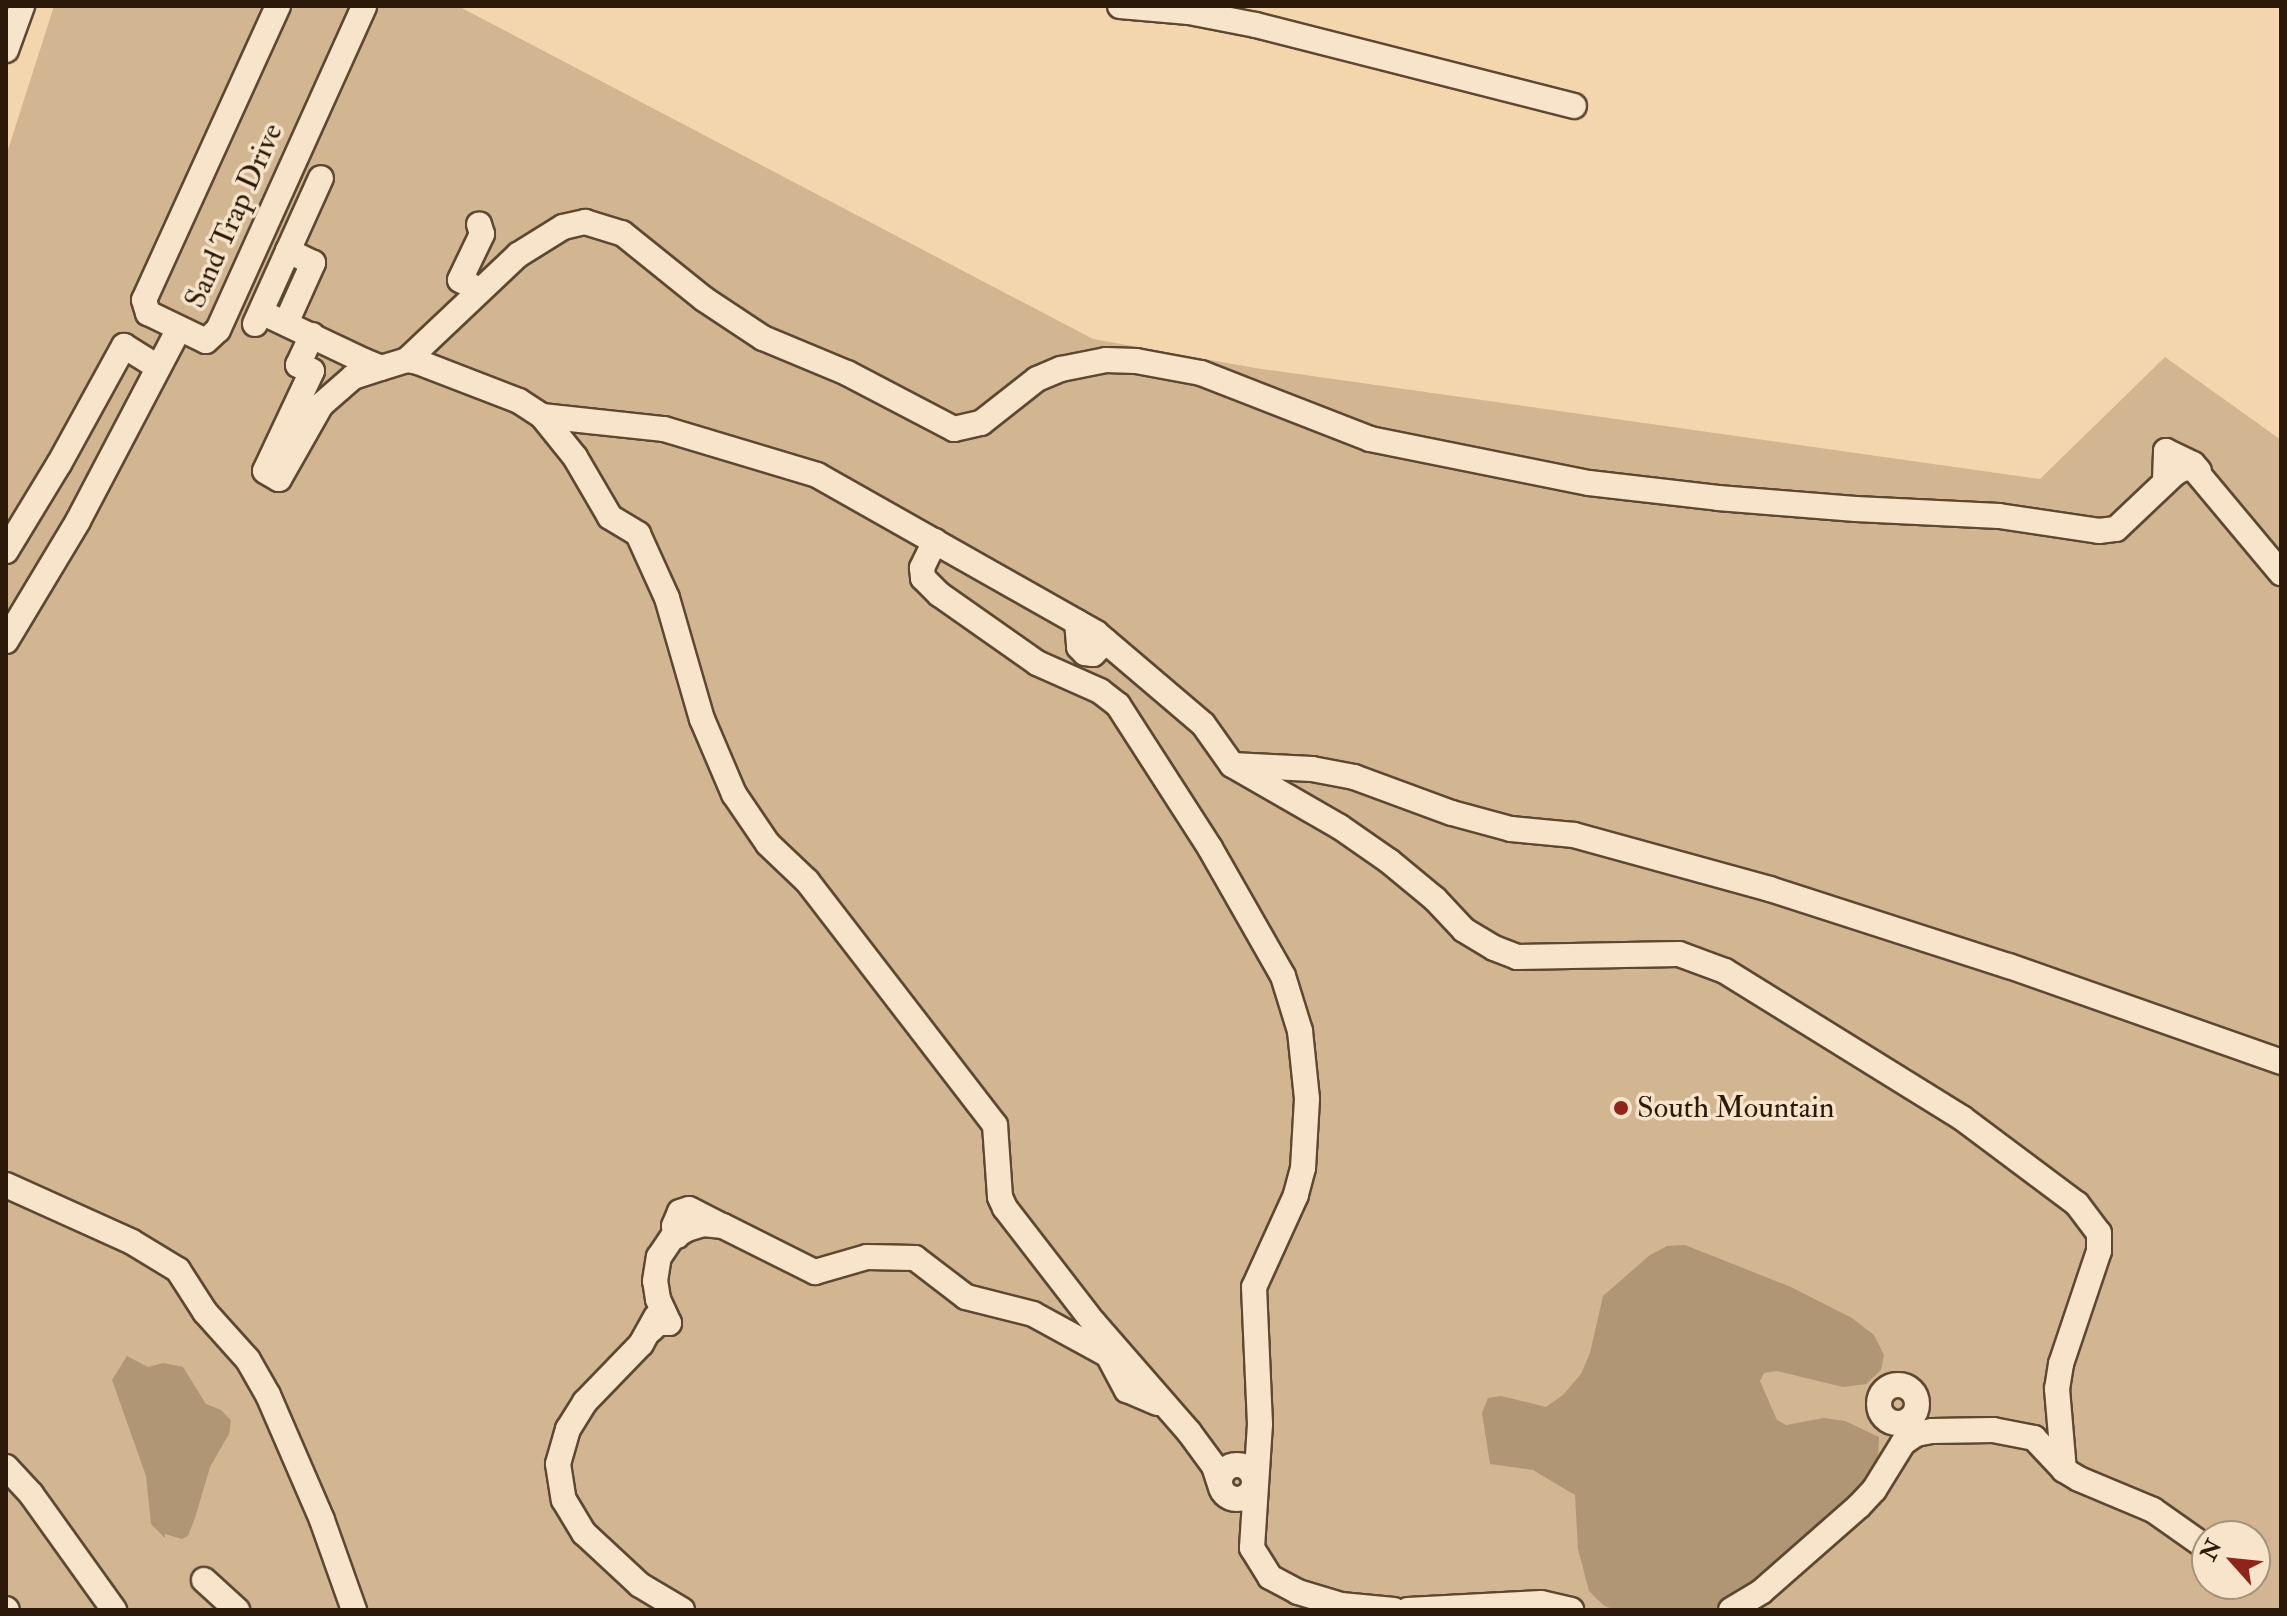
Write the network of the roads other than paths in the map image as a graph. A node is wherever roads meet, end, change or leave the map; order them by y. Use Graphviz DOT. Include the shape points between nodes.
graph roads {
  1 [pos="22,6"];
  2 [pos="278,6"];
  3 [pos="364,6"];
  4 [pos="1120,6"];
  5 [pos="1189,9"];
  6 [pos="6,50"];
  7 [pos="1574,106"];
  8 [pos="321,178"];
  9 [pos="479,224"];
  10 [pos="288,251"];
  11 [pos="278,274"];
  12 [pos="303,286"];
  13 [pos="478,290"];
  14 [pos="286,323"];
  15 [pos="179,329"];
  16 [pos="312,335"];
  17 [pos="407,360"];
  18 [pos="158,367"];
  19 [pos="381,368"];
  20 [pos="542,416"];
  21 [pos="935,541"];
  22 [pos="6,551"];
  23 [pos="2281,573"];
  24 [pos="6,641"];
  25 [pos="1232,765"];
  26 [pos="1288,768"];
  27 [pos="1278,793"];
  28 [pos="2281,1062"];
  29 [pos="6,1185"];
  30 [pos="1154,1398"];
  31 [pos="2053,1442"];
  32 [pos="6,1467"];
  33 [pos="1231,1475"];
  34 [pos="1253,1516"];
  35 [pos="2191,1542"];
  36 [pos="204,1580"];
  37 [pos="114,1610"];
  38 [pos="237,1610"];
  39 [pos="354,1610"];
  40 [pos="682,1610"];
  41 [pos="1394,1610"];
  42 [pos="1408,1610"];
  43 [pos="1571,1610"];
  44 [pos="1731,1610"];
  1 -- 6 [label="street"];
  2 -- 15 [label="street" via="144,300 148,313"];
  3 -- 15 [label="street, Sand Trap Drive" via="218,330 206,341"];
  4 -- 5 [label="street"];
  5 -- 7 [label="street"];
  8 -- 10 [label="street"];
  9 -- 13 [label="street" via="482,234 460,280"];
  10 -- 11 [label="street"];
  10 -- 12 [label="street" via="313,263"];
  11 -- 12 [label="street"];
  11 -- 14 [label="street" via="258,318"];
  12 -- 14 [label="street"];
  13 -- 17 [label="street"];
  13 -- 23 [label="street" via="552,232 585,222 603,225 622,233 763,338 847,373 954,429 981,423 1015,394 1061,369 1106,360 1201,373 1370,439 1629,488 1999,516 2099,531 2116,529 2130,519 2184,468 2202,474"];
  14 -- 16 [label="street"];
  15 -- 18 [label="street, Sand Trap Drive"];
  16 -- 19 [label="street"];
  16 -- 19 [label="street" via="298,365 312,371 265,471 279,479 321,405 353,377"];
  17 -- 19 [label="street"];
  17 -- 20 [label="street" via="476,383"];
  18 -- 22 [label="street" via="124,346"];
  18 -- 24 [label="street, Sand Trap Drive"];
  20 -- 21 [label="street" via="664,429 817,475"];
  20 -- 30 [label="street" via="575,457 610,517 638,534 667,598 702,719 734,794 768,844 807,881 995,1125 1005,1208"];
  21 -- 25 [label="street" via="1106,641 1203,724"];
  21 -- 33 [label="street" via="922,568 923,578 939,594 1037,663 1100,691 1118,705 1210,848 1283,976 1300,1031 1307,1099 1303,1168 1254,1287 1260,1424"];
  25 -- 26 [label="street"];
  25 -- 27 [label="street"];
  26 -- 27 [label="street"];
  26 -- 28 [label="street" via="1354,777 1511,829 1574,835 1770,889"];
  27 -- 31 [label="street" via="1389,861 1464,930 1505,953 1679,954 1725,971 1962,1118 2077,1204 2099,1233 2099,1251 2061,1364"];
  29 -- 39 [label="street" via="118,1235 178,1270 205,1312 248,1360 268,1395"];
  30 -- 33 [label="street"];
  30 -- 40 [label="street" via="1127,1390 1108,1355 1033,1314 966,1297 915,1258 867,1257 815,1272 723,1226 703,1224 677,1236 659,1257 655,1281 669,1323 658,1323 585,1402 568,1429 558,1464 564,1500 584,1533 640,1585"];
  31 -- 35 [label="street" via="2064,1470 2153,1510"];
  31 -- 44 [label="street" via="2016,1432 1910,1428 1859,1506 1761,1592"];
  32 -- 37 [label="street"];
  33 -- 34 [label="street"];
  33 -- 34 [label="street"];
  34 -- 41 [label="street" via="1252,1548 1270,1577 1341,1605"];
  36 -- 38 [label="street"];
  42 -- 43 [label="street" via="1541,1603"];
}
